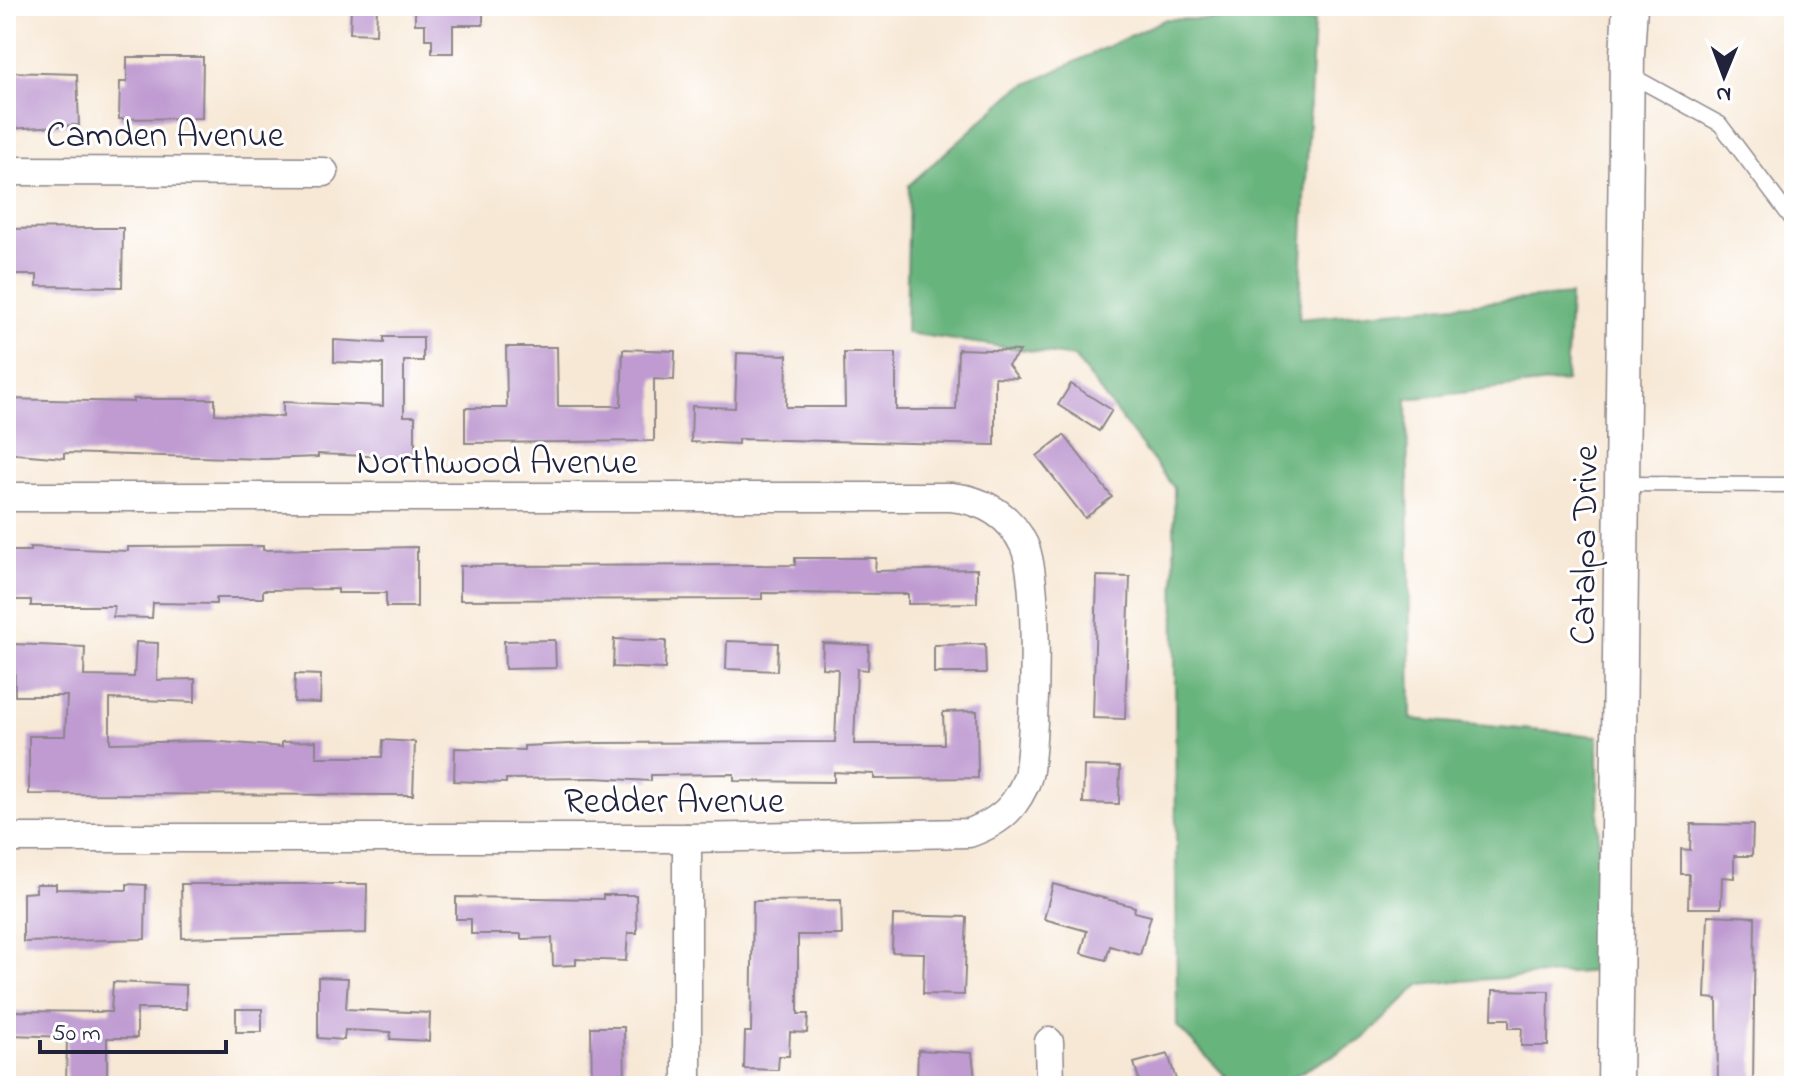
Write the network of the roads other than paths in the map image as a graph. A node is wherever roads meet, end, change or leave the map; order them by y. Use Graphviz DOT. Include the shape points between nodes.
graph roads {
  1 [pos="1630,6"];
  2 [pos="1627,73"];
  3 [pos="6,171"];
  4 [pos="324,172"];
  5 [pos="1794,222"];
  6 [pos="1623,484"];
  7 [pos="1794,485"];
  8 [pos="6,497"];
  9 [pos="987,506"];
  10 [pos="6,838"];
  11 [pos="687,838"];
  12 [pos="1049,1042"];
  13 [pos="687,1086"];
  14 [pos="1050,1086"];
  15 [pos="1615,1086"];
  1 -- 2 [label="street, Catalpa Drive"];
  2 -- 5 [label="lane" via="1720,124"];
  2 -- 6 [label="street, Catalpa Drive"];
  3 -- 4 [label="street, Camden Avenue"];
  6 -- 7 [label="lane"];
  6 -- 15 [label="street, Catalpa Drive"];
  8 -- 9 [label="street, Northwood Avenue" via="951,497"];
  9 -- 11 [label="street, Redder Avenue" via="1018,534 1032,569 1029,773 1014,803 984,828 955,836"];
  10 -- 11 [label="street, Redder Avenue"];
  11 -- 13 [label="street"];
  12 -- 14 [label="street"];
}
